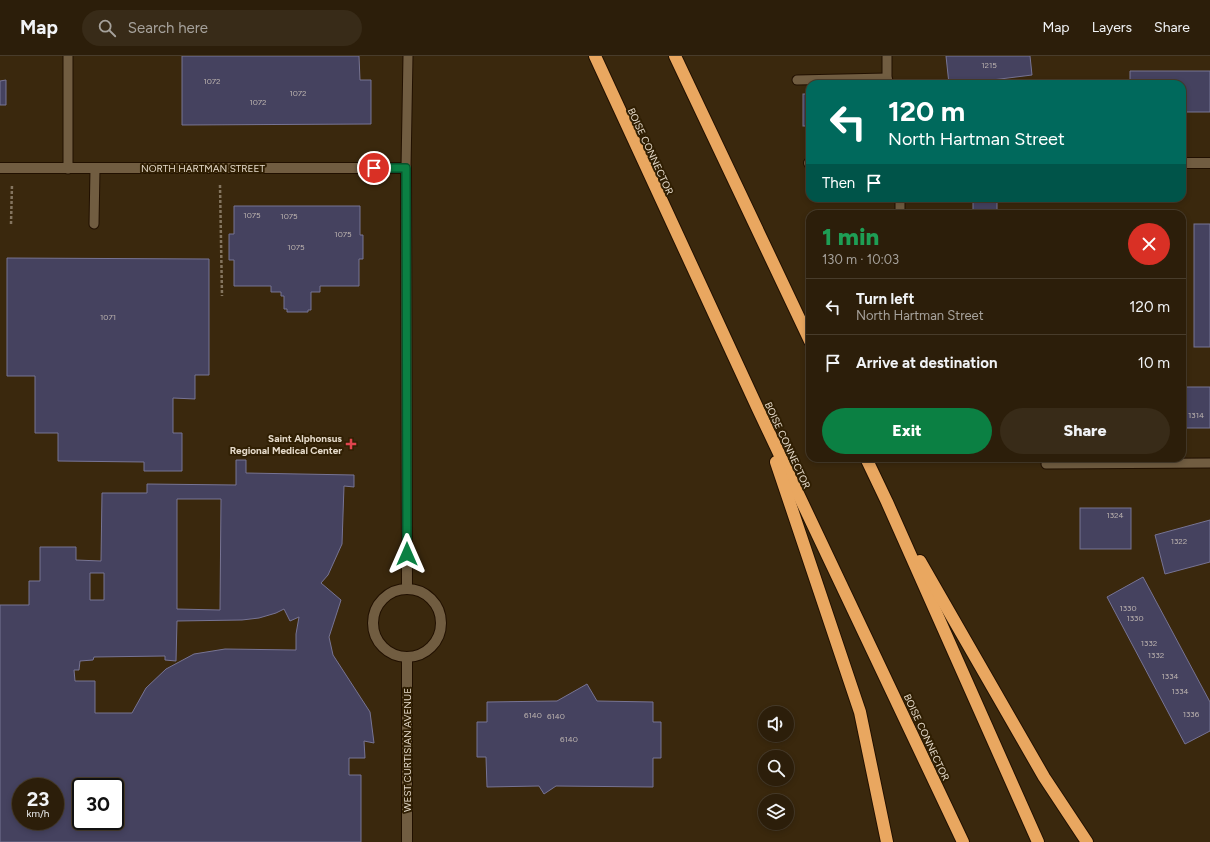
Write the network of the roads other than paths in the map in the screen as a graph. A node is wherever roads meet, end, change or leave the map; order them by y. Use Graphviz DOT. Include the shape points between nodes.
graph roads {
  1 [pos="68,56"];
  2 [pos="408,56"];
  3 [pos="595,56"];
  4 [pos="675,56"];
  5 [pos="887,56"];
  6 [pos="797,80"];
  7 [pos="806,80"];
  8 [pos="888,80"];
  9 [pos="1186,163"];
  10 [pos="1210,163"];
  11 [pos="0,168"];
  12 [pos="406,168"];
  13 [pos="68,169"];
  14 [pos="95,169"];
  15 [pos="94,224"];
  16 [pos="806,333"];
  17 [pos="758,409"];
  18 [pos="868,462"];
  19 [pos="1046,464"];
  20 [pos="1210,464"];
  21 [pos="887,502"];
  22 [pos="407,589"];
  23 [pos="407,658"];
  24 [pos="407,842"];
  25 [pos="887,842"];
  26 [pos="963,842"];
  27 [pos="1038,842"];
  28 [pos="1087,842"];
  1 -- 13 [label="lane"];
  2 -- 12 [label="lane"];
  3 -- 17 [label="highway, BOISE CONNECTOR"];
  4 -- 16 [label="highway"];
  5 -- 8 [label="lane"];
  6 -- 7 [label="lane"];
  9 -- 10 [label="street"];
  11 -- 13 [label="street, NORTH HARTMAN STREET"];
  12 -- 14 [label="street, NORTH HARTMAN STREET"];
  12 -- 22 [label="street"];
  13 -- 14 [label="street, NORTH HARTMAN STREET"];
  14 -- 15 [label="lane"];
  17 -- 25 [label="highway" via="860,712"];
  17 -- 26 [label="highway, BOISE CONNECTOR"];
  18 -- 21 [label="highway"];
  19 -- 20 [label="lane"];
  21 -- 27 [label="highway"];
  21 -- 28 [label="highway" via="1044,777"];
  22 -- 23 [label="street" via="418,591 436,606 440,629 428,650 419,656"];
  22 -- 23 [label="street" via="396,591 379,603 373,623 374,634 379,644 396,656"];
  23 -- 24 [label="street, WEST CURTISIAN AVENUE"];
}
